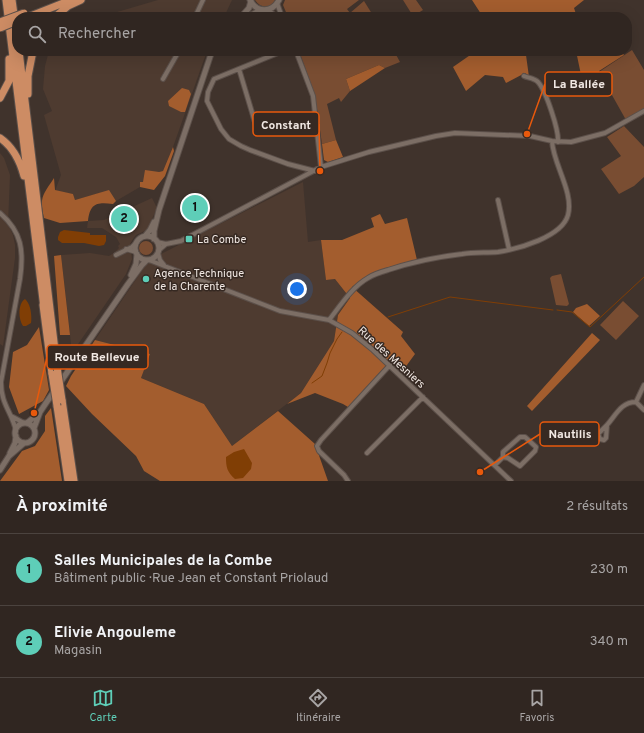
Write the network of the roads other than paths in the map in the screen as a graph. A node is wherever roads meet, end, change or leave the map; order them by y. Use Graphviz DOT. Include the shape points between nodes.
graph roads {
  1 [pos="6,0"];
  2 [pos="12,0"];
  3 [pos="60,0"];
  4 [pos="71,0"];
  5 [pos="81,0"];
  6 [pos="203,0"];
  7 [pos="251,1"];
  8 [pos="278,1"];
  9 [pos="260,10"];
  10 [pos="267,10"];
  11 [pos="14,12"];
  12 [pos="33,12"];
  13 [pos="35,12"];
  14 [pos="61,12"];
  15 [pos="197,12"];
  16 [pos="246,12"];
  17 [pos="257,12"];
  18 [pos="270,12"];
  19 [pos="281,12"];
  20 [pos="12,19"];
  21 [pos="0,22"];
  22 [pos="12,23"];
  23 [pos="0,28"];
  24 [pos="12,49"];
  25 [pos="13,56"];
  26 [pos="20,56"];
  27 [pos="32,56"];
  28 [pos="176,56"];
  29 [pos="210,56"];
  30 [pos="271,56"];
  31 [pos="298,56"];
  32 [pos="239,69"];
  33 [pos="524,76"];
  34 [pos="163,80"];
  35 [pos="0,98"];
  36 [pos="644,112"];
  37 [pos="258,129"];
  38 [pos="0,138"];
  39 [pos="552,141"];
  40 [pos="558,142"];
  41 [pos="321,167"];
  42 [pos="315,171"];
  43 [pos="33,174"];
  44 [pos="498,200"];
  45 [pos="159,210"];
  46 [pos="0,213"];
  47 [pos="145,236"];
  48 [pos="156,240"];
  49 [pos="136,242"];
  50 [pos="166,244"];
  51 [pos="126,249"];
  52 [pos="509,249"];
  53 [pos="158,251"];
  54 [pos="136,253"];
  55 [pos="116,255"];
  56 [pos="148,260"];
  57 [pos="166,266"];
  58 [pos="128,284"];
  59 [pos="44,308"];
  60 [pos="330,320"];
  61 [pos="390,365"];
  62 [pos="644,385"];
  63 [pos="423,397"];
  64 [pos="1,401"];
  65 [pos="636,402"];
  66 [pos="644,410"];
  67 [pos="40,412"];
  68 [pos="11,416"];
  69 [pos="26,423"];
  70 [pos="607,425"];
  71 [pos="34,428"];
  72 [pos="16,434"];
  73 [pos="24,443"];
  74 [pos="368,453"];
  75 [pos="9,456"];
  76 [pos="503,457"];
  77 [pos="495,465"];
  78 [pos="0,470"];
  79 [pos="68,481"];
  80 [pos="74,481"];
  81 [pos="348,481"];
  82 [pos="511,481"];
  1 -- 24 [label="highway"];
  1 -- 35 [label="highway" via="10,68 9,81"];
  2 -- 11 [label="highway"];
  3 -- 12 [label="highway"];
  4 -- 13 [label="highway"];
  5 -- 14 [label="highway"];
  6 -- 15 [label="street"];
  7 -- 9 [label="street"];
  7 -- 16 [label="street"];
  8 -- 10 [label="street" via="273,8"];
  8 -- 19 [label="street"];
  9 -- 10 [label="street"];
  9 -- 17 [label="street"];
  10 -- 18 [label="street"];
  20 -- 21 [label="highway, bridge"];
  22 -- 23 [label="highway, bridge"];
  25 -- 59 [label="highway"];
  26 -- 43 [label="highway"];
  27 -- 43 [label="highway" via="28,92"];
  28 -- 34 [label="street"];
  29 -- 45 [label="street"];
  30 -- 32 [label="street"];
  31 -- 41 [label="street" via="313,96"];
  32 -- 37 [label="street"];
  32 -- 42 [label="street" via="214,79 208,92 207,101 220,129 241,146 288,164"];
  33 -- 40 [label="street" via="537,81 541,88 556,127"];
  36 -- 40 [label="street" via="600,136"];
  38 -- 59 [label="highway" via="18,158 24,176"];
  39 -- 40 [label="street"];
  39 -- 41 [label="street" via="519,135 446,134 369,152"];
  39 -- 52 [label="street" via="565,186 568,215 561,227 546,237"];
  41 -- 42 [label="street"];
  42 -- 50 [label="street" via="181,241"];
  43 -- 80 [label="highway, bridge"];
  44 -- 52 [label="street"];
  45 -- 47 [label="street"];
  45 -- 48 [label="street" via="154,231"];
  46 -- 64 [label="street" via="11,223 22,248 20,278 1,382"];
  47 -- 48 [label="street"];
  47 -- 49 [label="street"];
  48 -- 50 [label="street"];
  48 -- 53 [label="street"];
  49 -- 51 [label="street"];
  49 -- 54 [label="street"];
  50 -- 53 [label="street"];
  51 -- 54 [label="street"];
  51 -- 55 [label="street"];
  52 -- 60 [label="street" via="499,252 470,252 412,262 368,277 355,288"];
  53 -- 56 [label="street"];
  53 -- 57 [label="street" via="160,260"];
  54 -- 56 [label="street"];
  54 -- 58 [label="street" via="135,267"];
  56 -- 57 [label="street, Rue des Mesniers"];
  56 -- 58 [label="street"];
  57 -- 60 [label="street, Rue des Mesniers" via="280,311"];
  58 -- 67 [label="street"];
  59 -- 79 [label="highway, bridge"];
  60 -- 61 [label="street, Rue des Mesniers" via="356,336"];
  61 -- 63 [label="street, Rue des Mesniers"];
  61 -- 81 [label="street" via="318,444 319,452"];
  62 -- 65 [label="street"];
  63 -- 74 [label="street"];
  63 -- 77 [label="street, Rue des Mesniers"];
  64 -- 68 [label="street"];
  65 -- 66 [label="street"];
  65 -- 70 [label="street" via="624,405"];
  67 -- 69 [label="street"];
  67 -- 71 [label="street"];
  68 -- 69 [label="street"];
  68 -- 72 [label="street"];
  69 -- 71 [label="street"];
  69 -- 72 [label="street" via="20,425"];
  71 -- 73 [label="street" via="33,438"];
  72 -- 73 [label="street" via="19,441"];
  72 -- 75 [label="street"];
  73 -- 75 [label="street"];
  75 -- 78 [label="street"];
  76 -- 76 [label="street" via="503,452 520,437 525,437 536,446 535,451 520,466"];
  76 -- 77 [label="street"];
  77 -- 82 [label="street, Rue des Mesniers"];
}
